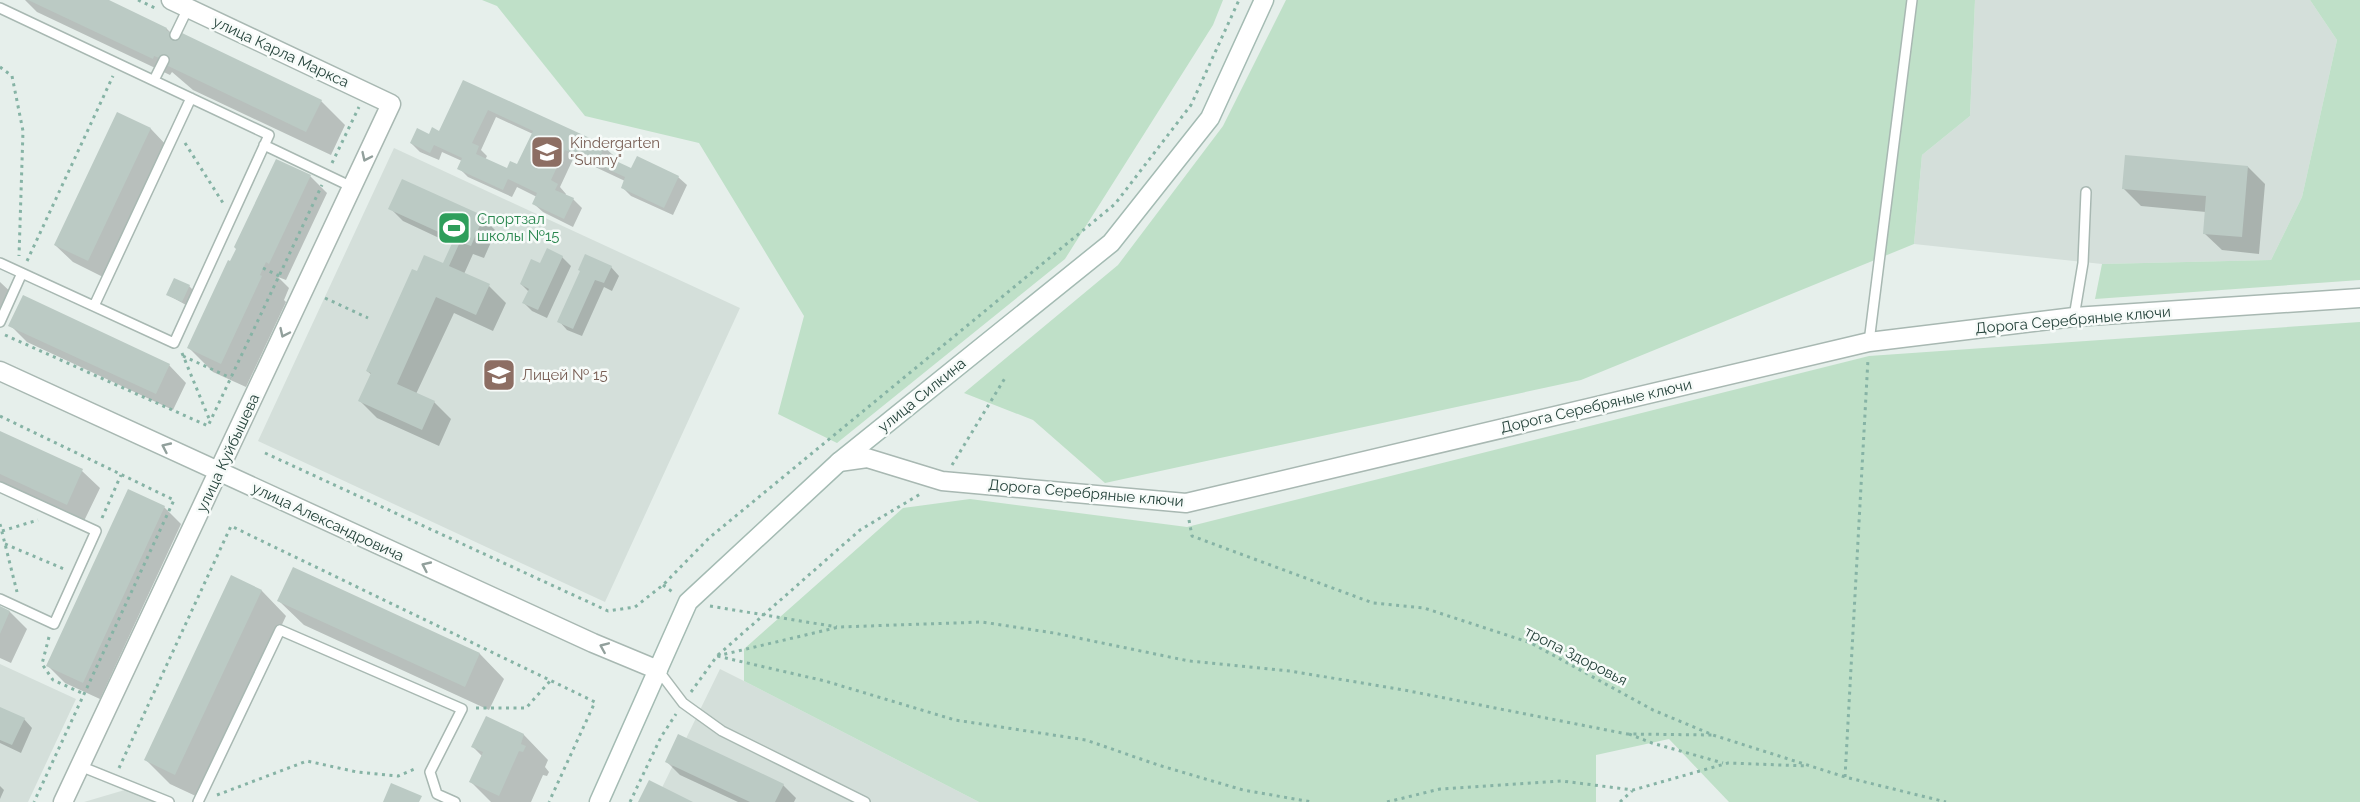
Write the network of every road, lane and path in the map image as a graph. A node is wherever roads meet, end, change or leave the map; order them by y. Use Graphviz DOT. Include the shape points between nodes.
graph roads {
  1 [pos="138,0"];
  2 [pos="1239,0"];
  3 [pos="1264,0"];
  4 [pos="1912,0"];
  5 [pos="0,8"];
  6 [pos="180,10"];
  7 [pos="175,35"];
  8 [pos="164,60"];
  9 [pos="119,64"];
  10 [pos="0,67"];
  11 [pos="154,80"];
  12 [pos="191,98"];
  13 [pos="391,104"];
  14 [pos="360,105"];
  15 [pos="176,129"];
  16 [pos="264,145"];
  17 [pos="327,175"];
  18 [pos="352,187"];
  19 [pos="2085,192"];
  20 [pos="231,217"];
  21 [pos="0,263"];
  22 [pos="263,268"];
  23 [pos="22,273"];
  24 [pos="279,276"];
  25 [pos="325,298"];
  26 [pos="2360,298"];
  27 [pos="94,306"];
  28 [pos="2074,317"];
  29 [pos="368,318"];
  30 [pos="0,322"];
  31 [pos="0,332"];
  32 [pos="1869,342"];
  33 [pos="174,343"];
  34 [pos="183,356"];
  35 [pos="0,371"];
  36 [pos="231,378"];
  37 [pos="1005,378"];
  38 [pos="0,416"];
  39 [pos="210,421"];
  40 [pos="265,453"];
  41 [pos="839,462"];
  42 [pos="219,472"];
  43 [pos="121,474"];
  44 [pos="942,481"];
  45 [pos="0,487"];
  46 [pos="1186,503"];
  47 [pos="59,514"];
  48 [pos="0,524"];
  49 [pos="1,531"];
  50 [pos="96,531"];
  51 [pos="5,544"];
  52 [pos="76,575"];
  53 [pos="663,585"];
  54 [pos="0,599"];
  55 [pos="688,602"];
  56 [pos="21,609"];
  57 [pos="766,614"];
  58 [pos="54,624"];
  59 [pos="839,627"];
  60 [pos="717,656"];
  61 [pos="658,670"];
  62 [pos="551,680"];
  63 [pos="84,694"];
  64 [pos="683,703"];
  65 [pos="462,709"];
  66 [pos="1627,734"];
  67 [pos="1713,735"];
  68 [pos="437,759"];
  69 [pos="1725,764"];
  70 [pos="80,766"];
  71 [pos="1813,766"];
  72 [pos="1845,777"];
  73 [pos="113,779"];
  74 [pos="1633,790"];
  75 [pos="34,802"];
  76 [pos="63,802"];
  77 [pos="169,802"];
  78 [pos="199,802"];
  79 [pos="455,802"];
  80 [pos="549,802"];
  81 [pos="599,802"];
  82 [pos="630,802"];
  83 [pos="865,802"];
  84 [pos="1312,802"];
  85 [pos="1387,802"];
  86 [pos="1620,802"];
  87 [pos="1946,802"];
  1 -- 6 [label="path"];
  2 -- 53 [label="path" via="1191,105 1115,204 709,538"];
  3 -- 41 [label="street, улица Силкина" via="1210,118 1111,243"];
  4 -- 32 [label="lane"];
  5 -- 9 [label="lane"];
  6 -- 7 [label="lane"];
  6 -- 13 [label="street, улица Карла Маркса"];
  8 -- 11 [label="lane"];
  9 -- 10 [label="path" via="25,266 18,254 23,131 12,76"];
  9 -- 11 [label="lane"];
  11 -- 12 [label="lane"];
  12 -- 15 [label="lane"];
  12 -- 16 [label="lane" via="269,135"];
  13 -- 18 [label="street, улица Куйбышева, one-way"];
  14 -- 17 [label="path"];
  15 -- 20 [label="path"];
  15 -- 27 [label="lane"];
  16 -- 17 [label="lane"];
  16 -- 20 [label="lane"];
  17 -- 18 [label="lane"];
  17 -- 24 [label="path"];
  18 -- 42 [label="street, улица Куйбышева, one-way"];
  19 -- 28 [label="lane" via="2083,262"];
  20 -- 33 [label="lane"];
  21 -- 23 [label="lane"];
  22 -- 24 [label="path"];
  23 -- 27 [label="lane"];
  23 -- 30 [label="lane"];
  24 -- 36 [label="path"];
  25 -- 29 [label="path"];
  26 -- 28 [label="street, Дорога Серебряные ключи"];
  27 -- 33 [label="lane"];
  28 -- 32 [label="street, Дорога Серебряные ключи"];
  31 -- 39 [label="path" via="208,426"];
  32 -- 46 [label="street, Дорога Серебряные ключи"];
  32 -- 72 [label="path"];
  33 -- 34 [label="path"];
  34 -- 36 [label="path"];
  34 -- 39 [label="path"];
  42 -- 35 [label="street, улица Александровича, one-way"];
  36 -- 39 [label="path"];
  37 -- 44 [label="path"];
  38 -- 43 [label="path"];
  40 -- 53 [label="path" via="608,611 635,607"];
  41 -- 44 [label="street, Дорога Серебряные ключи" via="867,458"];
  41 -- 55 [label="street, улица Силкина"];
  61 -- 42 [label="street, улица Александровича, one-way"];
  42 -- 70 [label="street, улица Куйбышева"];
  43 -- 50 [label="path"];
  43 -- 63 [label="path" via="174,500"];
  44 -- 46 [label="street, Дорога Серебряные ключи"];
  44 -- 57 [label="path" via="860,530"];
  45 -- 47 [label="lane"];
  46 -- 67 [label="path, тропа Здоровья" via="1192,536 1373,603 1424,608 1532,643 1653,710"];
  47 -- 49 [label="path"];
  47 -- 50 [label="lane"];
  48 -- 49 [label="path"];
  49 -- 51 [label="path"];
  50 -- 52 [label="lane"];
  51 -- 52 [label="path"];
  51 -- 56 [label="path"];
  52 -- 58 [label="lane"];
  53 -- 55 [label="path"];
  54 -- 56 [label="lane"];
  55 -- 57 [label="path"];
  55 -- 61 [label="street, улица Силкина"];
  56 -- 58 [label="lane"];
  57 -- 59 [label="path"];
  57 -- 60 [label="path"];
  58 -- 63 [label="path" via="42,664 53,680"];
  59 -- 60 [label="path"];
  59 -- 66 [label="path" via="982,622 1189,661 1290,671 1404,690"];
  60 -- 64 [label="path"];
  60 -- 84 [label="path" via="825,681 956,720 1086,740 1243,790"];
  61 -- 64 [label="lane"];
  61 -- 81 [label="street, улица Силкина"];
  62 -- 65 [label="path" via="526,708"];
  62 -- 73 [label="path" via="231,526"];
  62 -- 80 [label="path" via="596,702"];
  63 -- 75 [label="path"];
  64 -- 82 [label="path" via="661,737"];
  64 -- 83 [label="lane" via="722,731"];
  65 -- 68 [label="lane"];
  65 -- 78 [label="lane" via="280,630"];
  66 -- 67 [label="path"];
  66 -- 69 [label="path"];
  67 -- 71 [label="path, тропа Здоровья"];
  68 -- 78 [label="path" via="398,776 307,761"];
  68 -- 79 [label="lane" via="430,772 437,794"];
  69 -- 71 [label="path"];
  69 -- 74 [label="path"];
  70 -- 73 [label="lane"];
  70 -- 76 [label="street, улица Куйбышева"];
  71 -- 72 [label="path, тропа Здоровья"];
  72 -- 87 [label="path, тропа Здоровья"];
  73 -- 77 [label="lane"];
  74 -- 85 [label="path" via="1562,781 1440,789"];
  74 -- 86 [label="path"];
}
